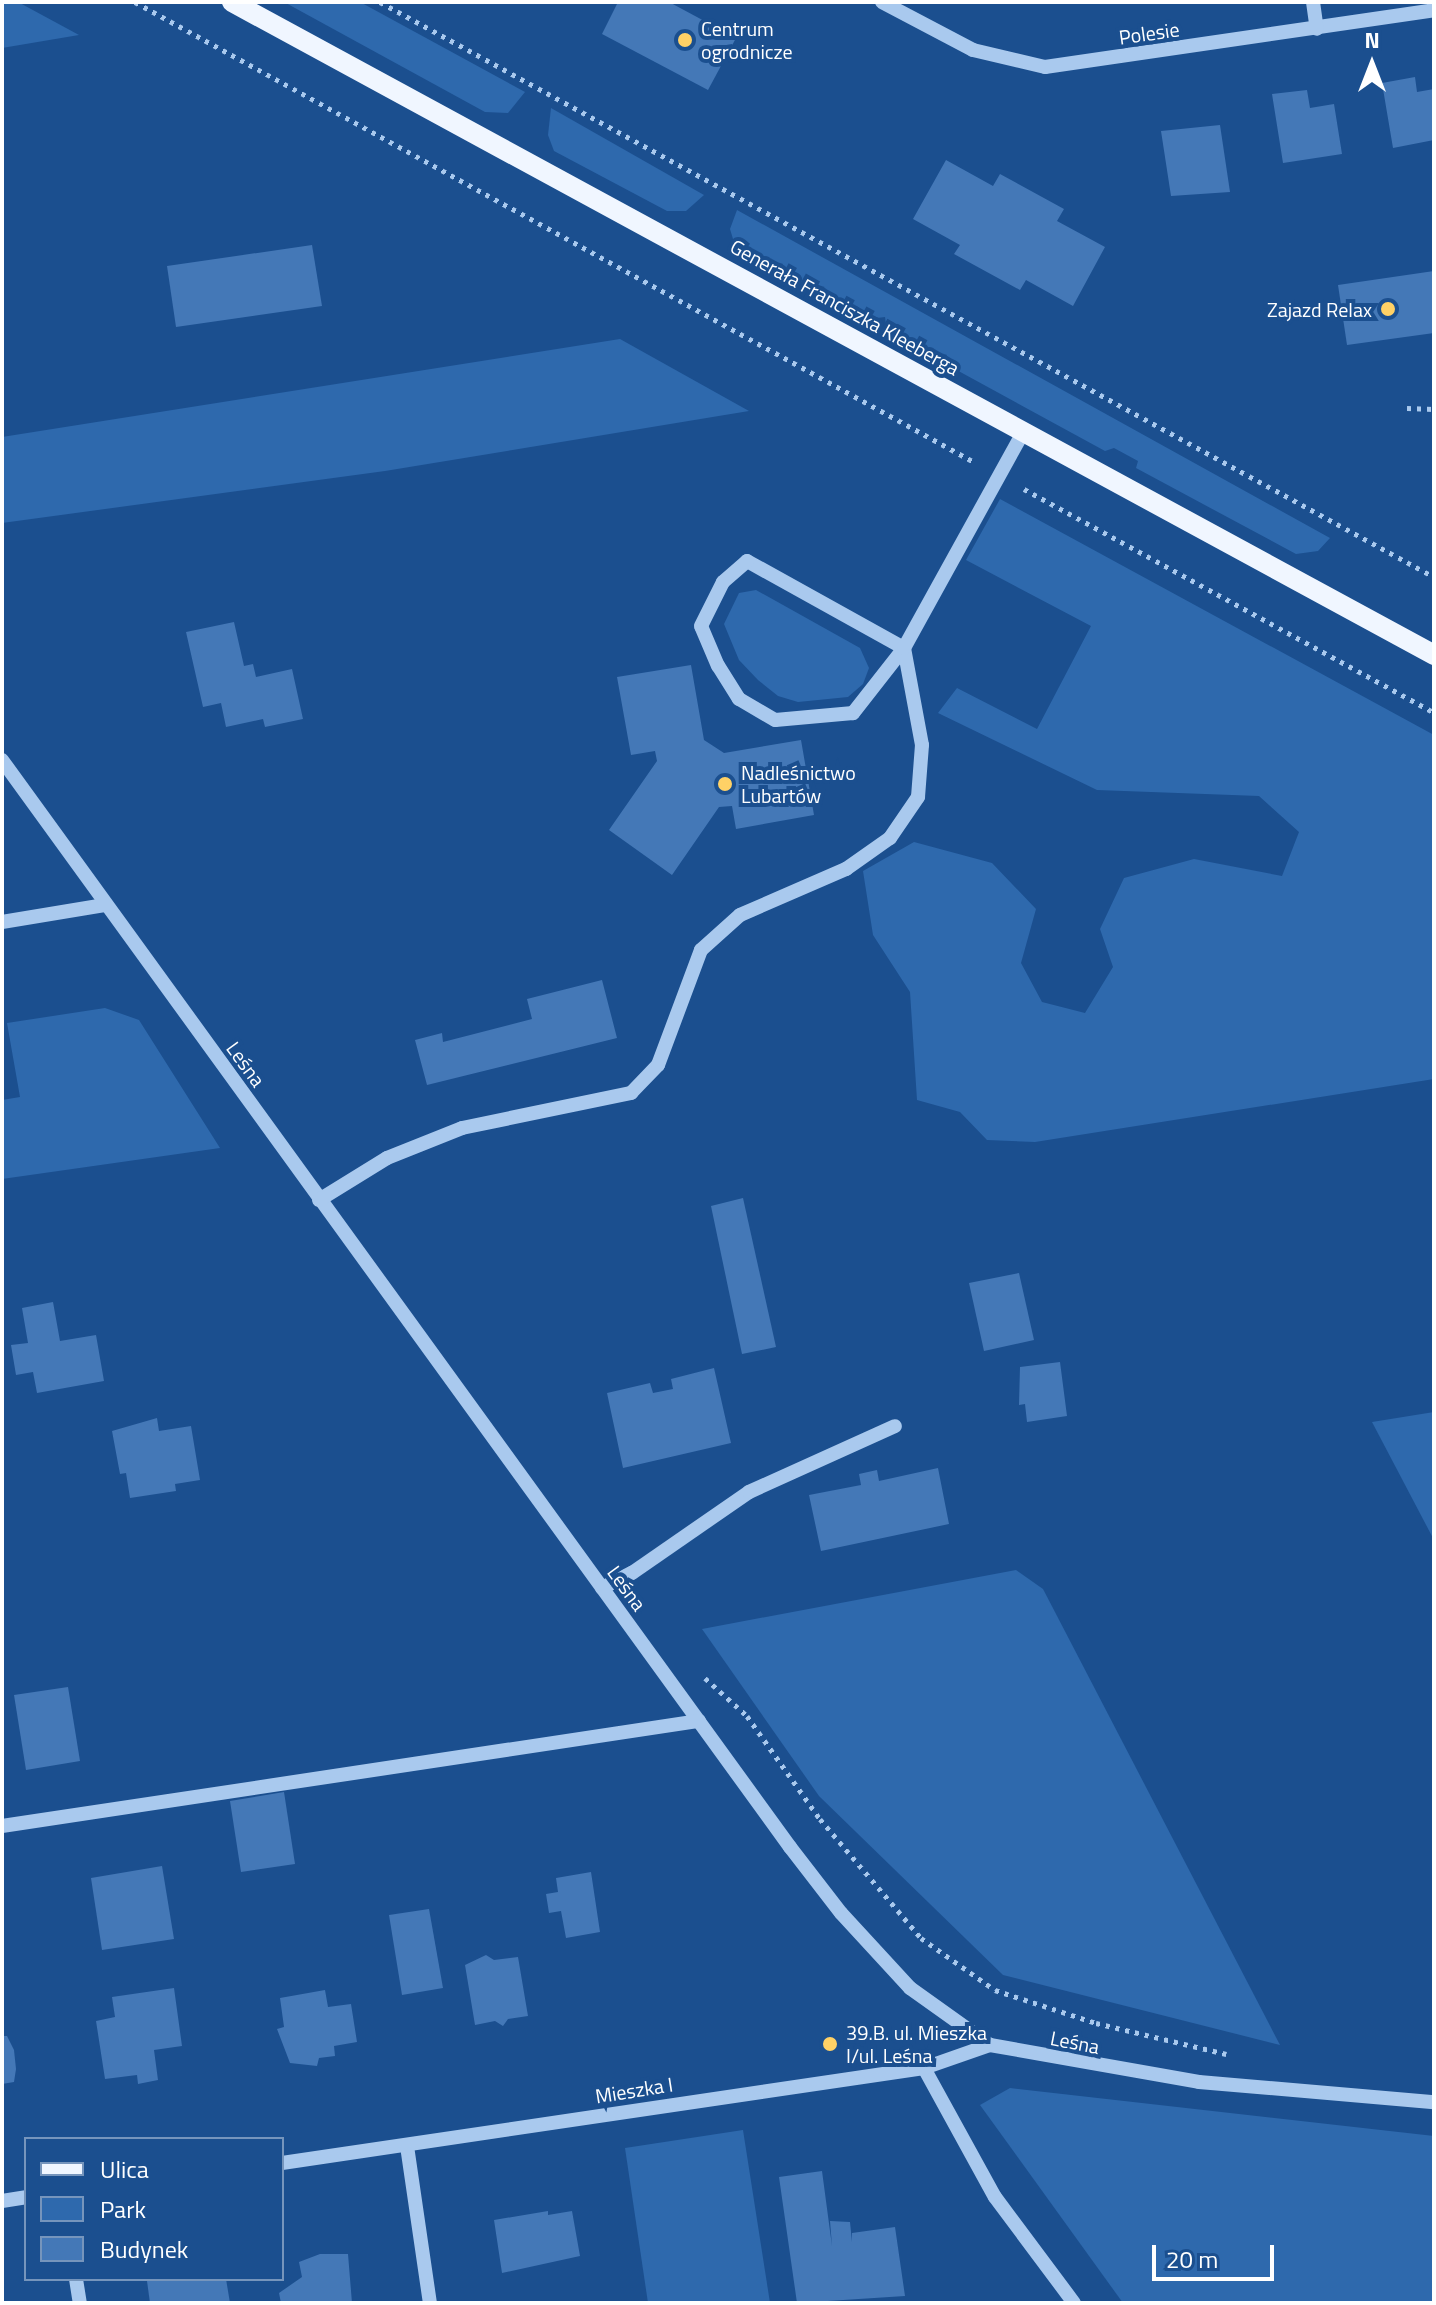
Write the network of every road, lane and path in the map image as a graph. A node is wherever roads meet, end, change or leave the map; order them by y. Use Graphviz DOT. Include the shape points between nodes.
graph roads {
  1 [pos="135,2"];
  2 [pos="232,2"];
  3 [pos="380,2"];
  4 [pos="882,2"];
  5 [pos="1313,2"];
  6 [pos="1434,10"];
  7 [pos="1317,29"];
  8 [pos="1407,408"];
  9 [pos="1434,409"];
  10 [pos="1023,432"];
  11 [pos="999,476"];
  12 [pos="1434,577"];
  13 [pos="904,648"];
  14 [pos="1434,655"];
  15 [pos="1434,713"];
  16 [pos="2,760"];
  17 [pos="105,905"];
  18 [pos="2,922"];
  19 [pos="319,1200"];
  20 [pos="895,1426"];
  21 [pos="602,1588"];
  22 [pos="696,1670"];
  23 [pos="699,1721"];
  24 [pos="2,1826"];
  25 [pos="990,2045"];
  26 [pos="1231,2055"];
  27 [pos="924,2068"];
  28 [pos="1434,2102"];
  29 [pos="407,2146"];
  30 [pos="284,2163"];
  31 [pos="24,2197"];
  32 [pos="2,2201"];
  33 [pos="76,2281"];
  34 [pos="80,2303"];
  35 [pos="430,2303"];
  36 [pos="1074,2303"];
  1 -- 11 [label="path"];
  2 -- 10 [label="main road, Generała Franciszka Kleeberga"];
  3 -- 12 [label="path"];
  4 -- 7 [label="street, Polesie" via="973,50 1045,67"];
  5 -- 7 [label="street"];
  6 -- 7 [label="street, Polesie"];
  8 -- 9 [label="path"];
  10 -- 11 [label="street"];
  10 -- 14 [label="main road, Generała Franciszka Kleeberga"];
  11 -- 13 [label="street"];
  11 -- 15 [label="path"];
  13 -- 13 [label="street" via="747,561 723,582 701,626 739,699 775,720 853,713"];
  13 -- 19 [label="street" via="922,745 918,797 890,838 846,869 740,915 701,950 658,1065 631,1093 462,1128 387,1158"];
  16 -- 17 [label="street, Leśna"];
  17 -- 18 [label="street"];
  17 -- 19 [label="street, Leśna"];
  19 -- 21 [label="street, Leśna"];
  20 -- 21 [label="street" via="749,1492"];
  21 -- 23 [label="street, Leśna"];
  22 -- 26 [label="path" via="747,1716 820,1819 921,1938 995,1990 1096,2023"];
  23 -- 24 [label="street"];
  23 -- 25 [label="street, Leśna" via="841,1913 910,1988"];
  25 -- 27 [label="street, Mieszka I"];
  25 -- 28 [label="street, Leśna" via="1199,2082"];
  27 -- 29 [label="street, Mieszka I"];
  27 -- 36 [label="street" via="995,2197"];
  29 -- 30 [label="street, Mieszka I"];
  29 -- 35 [label="street"];
  31 -- 32 [label="street"];
  33 -- 34 [label="street"];
}
